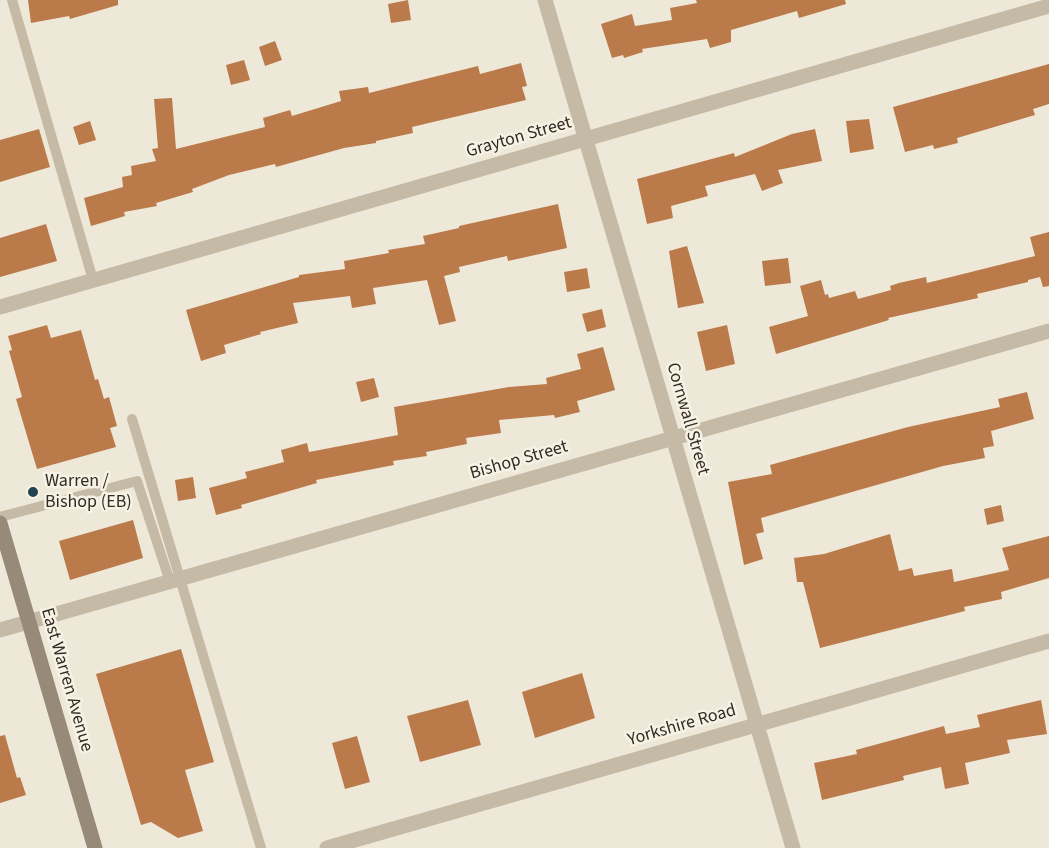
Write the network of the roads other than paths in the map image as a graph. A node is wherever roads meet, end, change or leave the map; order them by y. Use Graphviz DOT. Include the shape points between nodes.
graph roads {
  1 [pos="12,0"];
  2 [pos="544,0"];
  3 [pos="1049,6"];
  4 [pos="585,139"];
  5 [pos="93,280"];
  6 [pos="0,307"];
  7 [pos="1049,331"];
  8 [pos="132,418"];
  9 [pos="673,438"];
  10 [pos="0,517"];
  11 [pos="0,523"];
  12 [pos="176,580"];
  13 [pos="29,621"];
  14 [pos="0,630"];
  15 [pos="1049,641"];
  16 [pos="756,725"];
  17 [pos="95,848"];
  18 [pos="261,848"];
  19 [pos="327,848"];
  20 [pos="793,848"];
  1 -- 5 [label="lane"];
  2 -- 4 [label="street, Cornwall Street"];
  3 -- 4 [label="street, Grayton Street"];
  4 -- 5 [label="street, Grayton Street"];
  4 -- 9 [label="street, Cornwall Street"];
  5 -- 6 [label="street, Grayton Street"];
  7 -- 9 [label="street, Bishop Street"];
  8 -- 12 [label="lane"];
  9 -- 12 [label="street, Bishop Street"];
  9 -- 16 [label="street, Cornwall Street"];
  10 -- 12 [label="lane" via="137,481"];
  11 -- 13 [label="main road, East Warren Avenue"];
  12 -- 13 [label="street, Bishop Street"];
  12 -- 18 [label="lane"];
  13 -- 14 [label="street, Bishop Street"];
  13 -- 17 [label="main road, East Warren Avenue"];
  15 -- 16 [label="street, Yorkshire Road"];
  16 -- 19 [label="street, Yorkshire Road"];
  16 -- 20 [label="street, Cornwall Street"];
}
